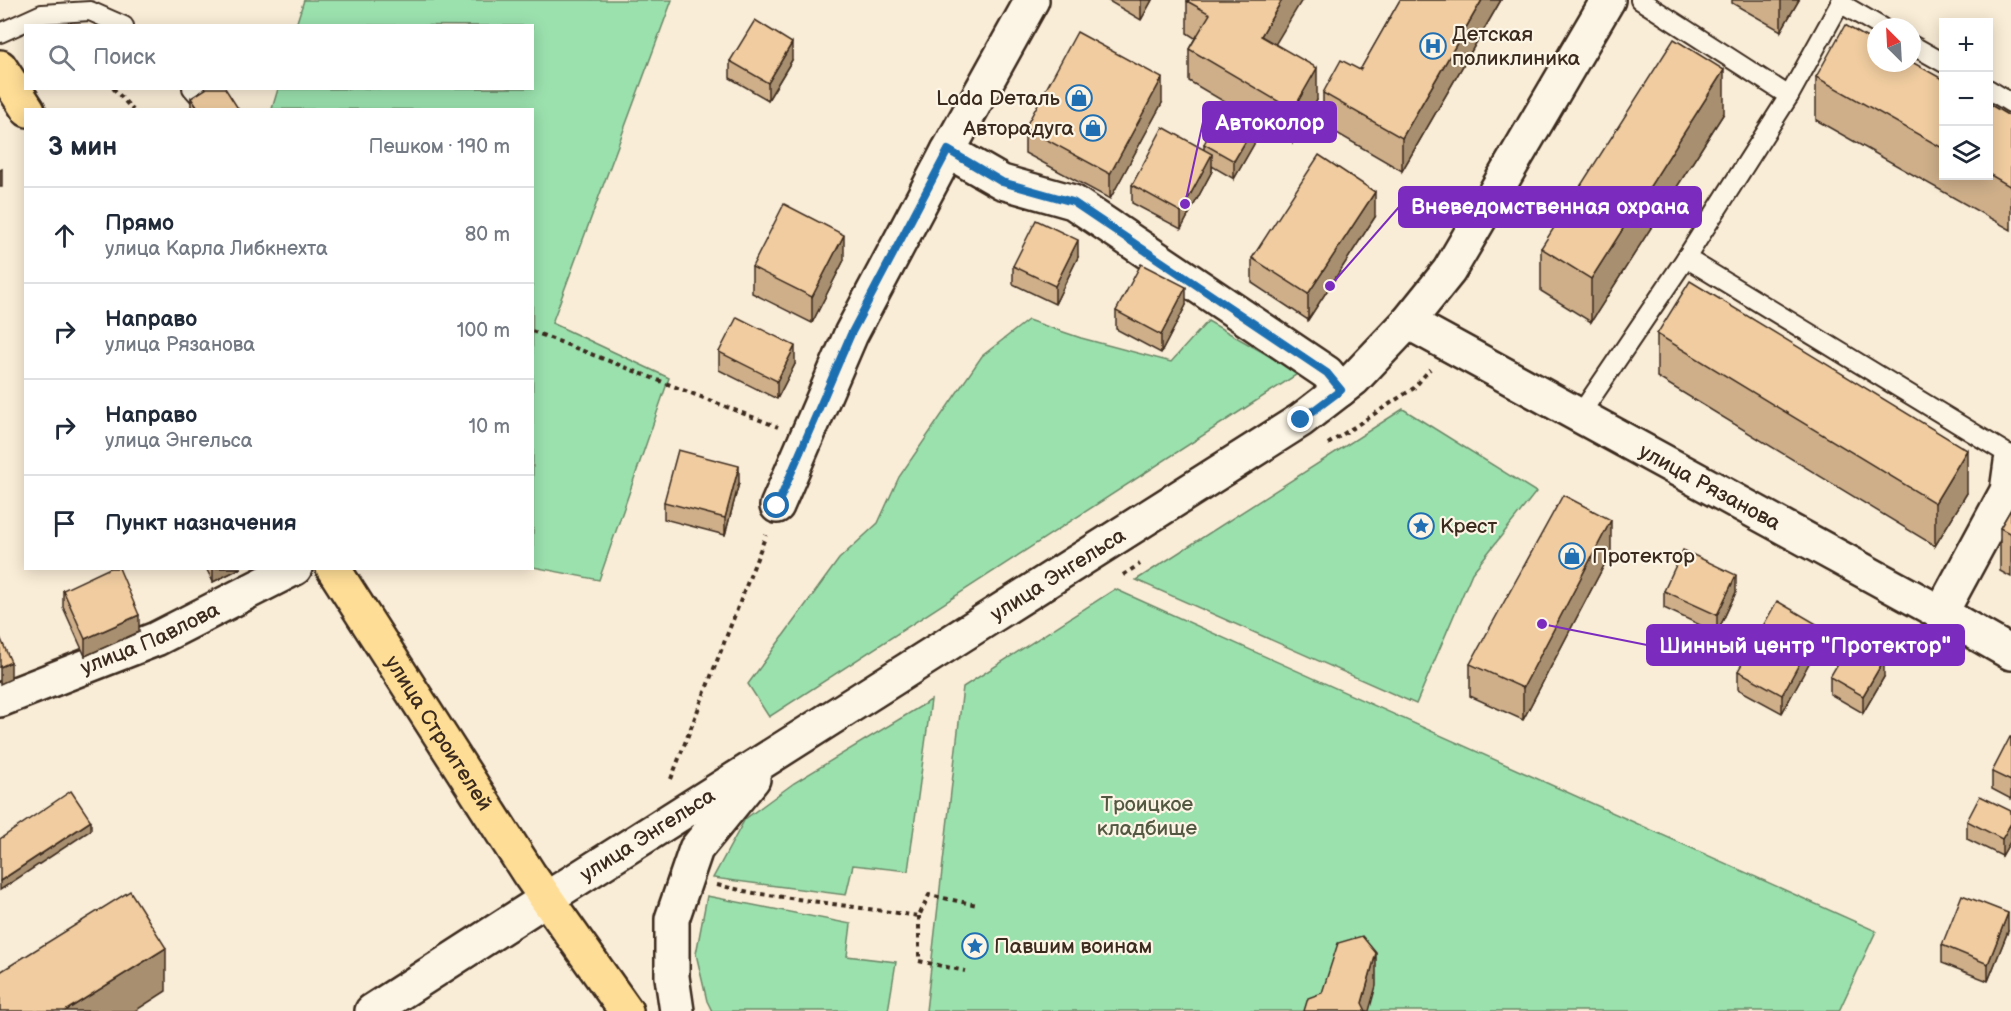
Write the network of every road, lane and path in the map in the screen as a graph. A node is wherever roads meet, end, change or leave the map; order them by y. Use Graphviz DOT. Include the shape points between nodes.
graph roads {
  1 [pos="1032,0"];
  2 [pos="1608,0"];
  3 [pos="1640,0"];
  4 [pos="1841,2"];
  5 [pos="1867,18"];
  6 [pos="119,24"];
  7 [pos="0,33"];
  8 [pos="1921,50"];
  9 [pos="1939,60"];
  10 [pos="0,67"];
  11 [pos="115,90"];
  12 [pos="1993,92"];
  13 [pos="1789,96"];
  14 [pos="2011,103"];
  15 [pos="27,108"];
  16 [pos="131,108"];
  17 [pos="948,150"];
  18 [pos="1686,258"];
  19 [pos="1408,322"];
  20 [pos="534,332"];
  21 [pos="1450,345"];
  22 [pos="1341,390"];
  23 [pos="1579,416"];
  24 [pos="807,437"];
  25 [pos="1326,445"];
  26 [pos="2011,456"];
  27 [pos="2011,462"];
  28 [pos="777,506"];
  29 [pos="1148,559"];
  30 [pos="291,570"];
  31 [pos="334,570"];
  32 [pos="1119,578"];
  33 [pos="1941,613"];
  34 [pos="2011,653"];
  35 [pos="0,700"];
  36 [pos="772,756"];
  37 [pos="668,788"];
  38 [pos="713,885"];
  39 [pos="546,899"];
  40 [pos="977,905"];
  41 [pos="919,916"];
  42 [pos="965,971"];
  43 [pos="372,1011"];
  44 [pos="626,1011"];
  45 [pos="677,1011"];
  1 -- 17 [label="street"];
  2 -- 19 [label="street, улица Энгельса" via="1449,271"];
  3 -- 13 [label="lane"];
  4 -- 5 [label="lane"];
  4 -- 13 [label="lane"];
  6 -- 7 [label="lane" via="90,11 42,14"];
  8 -- 9 [label="lane"];
  10 -- 15 [label="main road"];
  11 -- 16 [label="path"];
  12 -- 14 [label="lane"];
  13 -- 18 [label="lane"];
  17 -- 22 [label="street" via="1002,182 1073,202 1327,373"];
  17 -- 24 [label="street" via="851,334"];
  18 -- 23 [label="lane"];
  18 -- 26 [label="lane"];
  19 -- 21 [label="street, улица Рязанова"];
  19 -- 22 [label="street, улица Энгельса"];
  20 -- 24 [label="path"];
  21 -- 23 [label="street, улица Рязанова"];
  21 -- 25 [label="path" via="1414,388"];
  22 -- 36 [label="street, улица Энгельса" via="1301,420"];
  23 -- 33 [label="street, улица Рязанова"];
  24 -- 28 [label="street"];
  27 -- 33 [label="street" via="2007,491"];
  28 -- 37 [label="path"];
  29 -- 32 [label="path"];
  30 -- 35 [label="street, улица Павлова" via="156,639"];
  31 -- 39 [label="main road, улица Строителей"];
  33 -- 34 [label="street, улица Рязанова"];
  36 -- 39 [label="street, улица Энгельса"];
  36 -- 45 [label="street" via="696,849 672,919 672,977"];
  38 -- 41 [label="path"];
  39 -- 43 [label="street, улица Энгельса"];
  39 -- 44 [label="main road, улица Строителей"];
  40 -- 41 [label="path" via="929,895"];
  41 -- 42 [label="path" via="919,961"];
}
